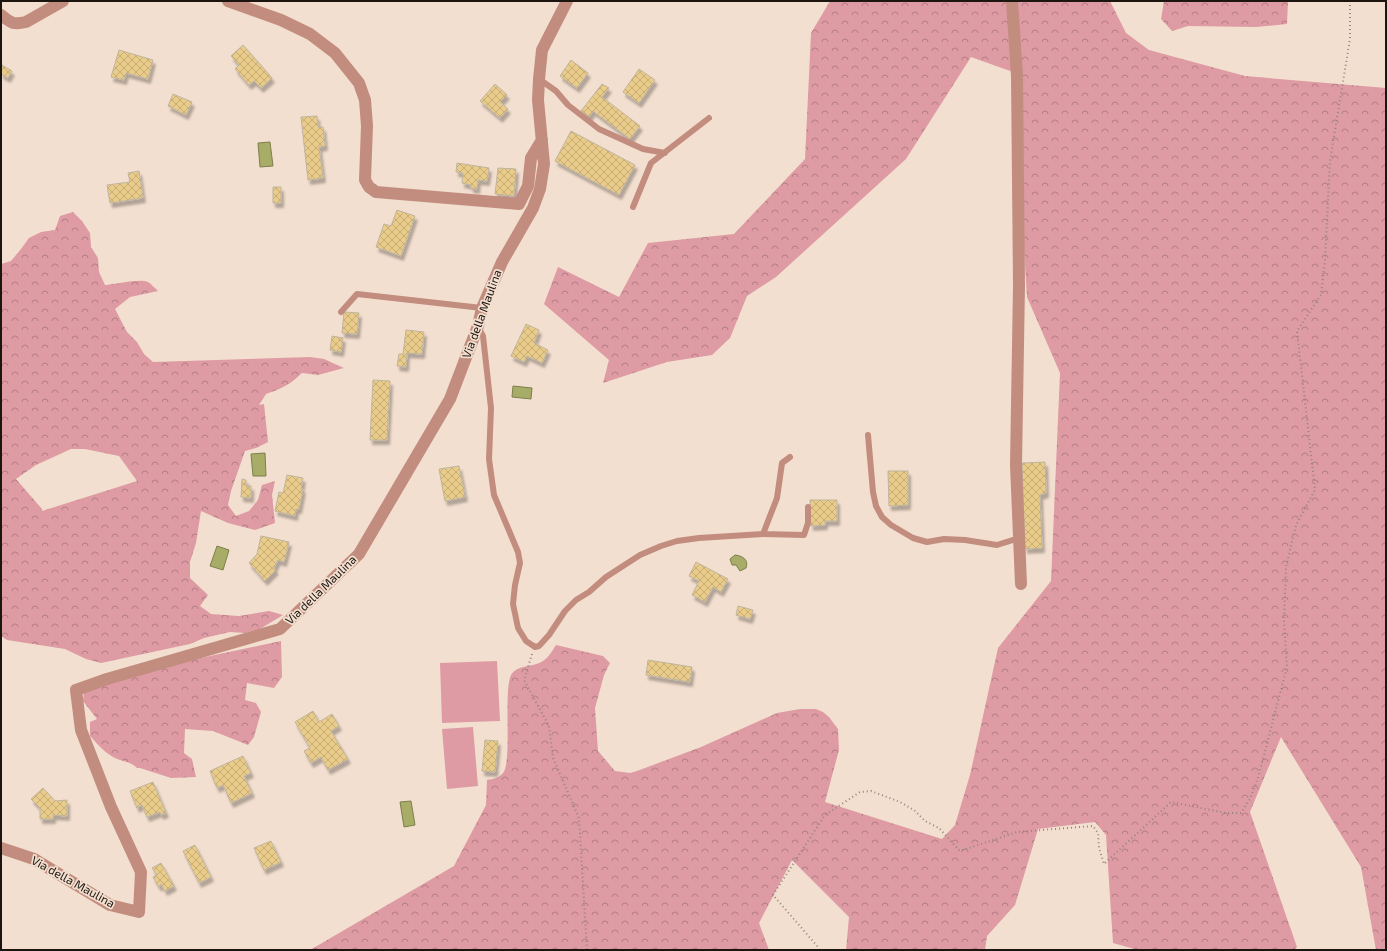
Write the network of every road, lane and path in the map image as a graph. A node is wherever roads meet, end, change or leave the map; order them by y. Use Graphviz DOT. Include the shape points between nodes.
graph roads {
  1 [pos="63,1"];
  2 [pos="228,1"];
  3 [pos="567,1"];
  4 [pos="1012,1"];
  5 [pos="1350,1"];
  6 [pos="1,15"];
  7 [pos="538,80"];
  8 [pos="709,118"];
  9 [pos="542,140"];
  10 [pos="666,153"];
  11 [pos="633,207"];
  12 [pos="482,308"];
  13 [pos="340,312"];
  14 [pos="478,326"];
  15 [pos="868,435"];
  16 [pos="790,457"];
  17 [pos="808,507"];
  18 [pos="763,534"];
  19 [pos="1019,538"];
  20 [pos="1021,584"];
  21 [pos="535,647"];
  22 [pos="1,848"];
  23 [pos="587,950"];
  24 [pos="819,950"];
  1 -- 6 [label="street" via="26,22 12,23"];
  2 -- 9 [label="street" via="281,20 310,34 335,53 359,83 365,100 367,126 365,180 376,192 519,204 528,186 531,158"];
  3 -- 7 [label="street, Via della Maulina" via="542,50"];
  4 -- 19 [label="street" via="1017,76 1019,285 1016,465"];
  5 -- 24 [label="path" via="1350,39 1330,161 1321,295 1297,331 1315,490 1296,525 1286,567 1284,622 1287,667 1268,743 1250,800 1241,813 1171,802 1104,864 1098,833 1093,826 1017,832 960,851 940,828 925,821 914,810 871,791 860,792 825,815 773,895"];
  7 -- 9 [label="street, Via della Maulina"];
  7 -- 10 [label="lane" via="556,91 568,105 599,129 643,148"];
  8 -- 10 [label="lane"];
  9 -- 12 [label="street, Via della Maulina" via="544,164 540,189 502,262"];
  10 -- 11 [label="lane" via="651,163"];
  12 -- 13 [label="lane" via="357,294"];
  12 -- 14 [label="street, Via della Maulina"];
  14 -- 21 [label="lane" via="483,336 491,408 489,459 494,495 518,552 520,563 513,604 518,628 526,641"];
  14 -- 22 [label="street, Via della Maulina" via="450,399 359,554 280,629 76,690 81,730 111,807 141,872 139,912 110,905 34,859"];
  15 -- 19 [label="lane" via="876,506 891,525 913,538 927,542 944,539 997,545"];
  16 -- 18 [label="lane" via="782,463 777,498"];
  17 -- 18 [label="lane" via="808,524 804,535"];
  18 -- 21 [label="lane" via="677,541 640,556 576,600 549,635"];
  19 -- 20 [label="street"];
  21 -- 23 [label="path" via="524,680 549,726 553,758 579,818"];
}
